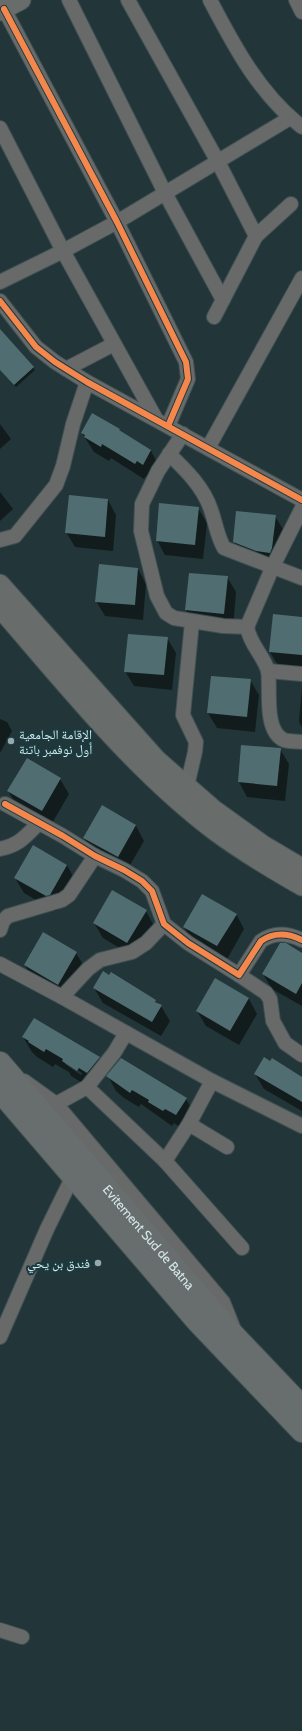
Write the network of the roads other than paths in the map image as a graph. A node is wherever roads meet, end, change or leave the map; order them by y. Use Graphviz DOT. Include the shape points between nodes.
graph roads {
  1 [pos="21,0"];
  2 [pos="69,0"];
  3 [pos="128,0"];
  4 [pos="210,0"];
  5 [pos="296,0"];
  6 [pos="2,10"];
  7 [pos="302,12"];
  8 [pos="290,118"];
  9 [pos="302,127"];
  10 [pos="0,128"];
  11 [pos="218,160"];
  12 [pos="165,193"];
  13 [pos="291,204"];
  14 [pos="116,222"];
  15 [pos="256,236"];
  16 [pos="63,251"];
  17 [pos="302,278"];
  18 [pos="0,282"];
  19 [pos="223,300"];
  20 [pos="0,301"];
  21 [pos="214,317"];
  22 [pos="114,344"];
  23 [pos="66,369"];
  24 [pos="87,382"];
  25 [pos="162,422"];
  26 [pos="183,434"];
  27 [pos="208,448"];
  28 [pos="169,454"];
  29 [pos="301,500"];
  30 [pos="0,540"];
  31 [pos="272,566"];
  32 [pos="302,578"];
  33 [pos="0,584"];
  34 [pos="0,608"];
  35 [pos="192,622"];
  36 [pos="247,627"];
  37 [pos="268,671"];
  38 [pos="302,674"];
  39 [pos="302,742"];
  40 [pos="187,786"];
  41 [pos="5,804"];
  42 [pos="39,823"];
  43 [pos="0,849"];
  44 [pos="95,856"];
  45 [pos="302,868"];
  46 [pos="302,886"];
  47 [pos="164,924"];
  48 [pos="0,930"];
  49 [pos="302,940"];
  50 [pos="0,964"];
  51 [pos="239,975"];
  52 [pos="62,997"];
  53 [pos="126,1033"];
  54 [pos="302,1055"];
  55 [pos="3,1066"];
  56 [pos="212,1080"];
  57 [pos="87,1087"];
  58 [pos="0,1091"];
  59 [pos="56,1104"];
  60 [pos="189,1124"];
  61 [pos="302,1126"];
  62 [pos="227,1147"];
  63 [pos="165,1162"];
  64 [pos="73,1176"];
  65 [pos="242,1248"];
  66 [pos="0,1337"];
  67 [pos="238,1340"];
  68 [pos="302,1407"];
  69 [pos="302,1430"];
  70 [pos="0,1630"];
  71 [pos="22,1637"];
  1 -- 6 [label="main road"];
  2 -- 12 [label="street"];
  3 -- 11 [label="street"];
  4 -- 8 [label="street" via="251,71 268,95"];
  5 -- 7 [label="street"];
  6 -- 14 [label="street"];
  8 -- 9 [label="street"];
  8 -- 11 [label="street"];
  10 -- 16 [label="street"];
  11 -- 12 [label="street"];
  11 -- 15 [label="street"];
  12 -- 14 [label="street"];
  12 -- 19 [label="street"];
  13 -- 15 [label="street"];
  14 -- 16 [label="street"];
  14 -- 25 [label="street" via="186,362 188,379"];
  15 -- 19 [label="street"];
  16 -- 18 [label="street"];
  16 -- 22 [label="street"];
  17 -- 27 [label="street"];
  19 -- 21 [label="street"];
  20 -- 23 [label="street" via="36,347"];
  22 -- 23 [label="street"];
  22 -- 25 [label="street"];
  23 -- 24 [label="street"];
  24 -- 25 [label="street"];
  24 -- 30 [label="street" via="56,485 15,536"];
  25 -- 26 [label="street"];
  26 -- 27 [label="street"];
  26 -- 28 [label="street"];
  27 -- 29 [label="street"];
  28 -- 31 [label="street" via="201,489 224,548"];
  28 -- 35 [label="street" via="142,504 141,531 157,596 166,614"];
  29 -- 31 [label="street"];
  31 -- 32 [label="street"];
  31 -- 36 [label="street"];
  33 -- 40 [label="main road" via="157,760"];
  34 -- 46 [label="main road" via="127,752 165,789 214,830 257,860"];
  35 -- 36 [label="street"];
  35 -- 40 [label="street" via="182,709 196,742"];
  36 -- 37 [label="street" via="248,635"];
  37 -- 38 [label="street"];
  37 -- 39 [label="street" via="268,709 273,726 283,740"];
  40 -- 45 [label="main road" via="263,846"];
  41 -- 42 [label="street"];
  42 -- 43 [label="street" via="20,842"];
  42 -- 44 [label="street"];
  44 -- 47 [label="street" via="142,881 152,892"];
  44 -- 48 [label="street" via="69,895 62,900 8,916"];
  47 -- 51 [label="street" via="188,944"];
  47 -- 52 [label="street" via="146,943 132,952 100,960"];
  49 -- 51 [label="street" via="284,934 266,938 261,941"];
  50 -- 52 [label="street"];
  51 -- 54 [label="street" via="266,993 270,999 273,1020 285,1043"];
  52 -- 53 [label="street"];
  53 -- 56 [label="street"];
  53 -- 57 [label="street"];
  55 -- 59 [label="street"];
  55 -- 67 [label="highway, Evitement Sud de Batna"];
  56 -- 60 [label="street"];
  56 -- 61 [label="street"];
  57 -- 59 [label="street"];
  57 -- 63 [label="street"];
  58 -- 64 [label="highway, Evitement Sud de Batna"];
  59 -- 67 [label="street" via="224,1302"];
  60 -- 62 [label="street"];
  60 -- 63 [label="street"];
  63 -- 65 [label="street"];
  64 -- 66 [label="street"];
  64 -- 69 [label="highway, Evitement Sud de Batna" via="198,1322"];
  67 -- 68 [label="highway, Evitement Sud de Batna"];
  70 -- 71 [label="street"];
}
